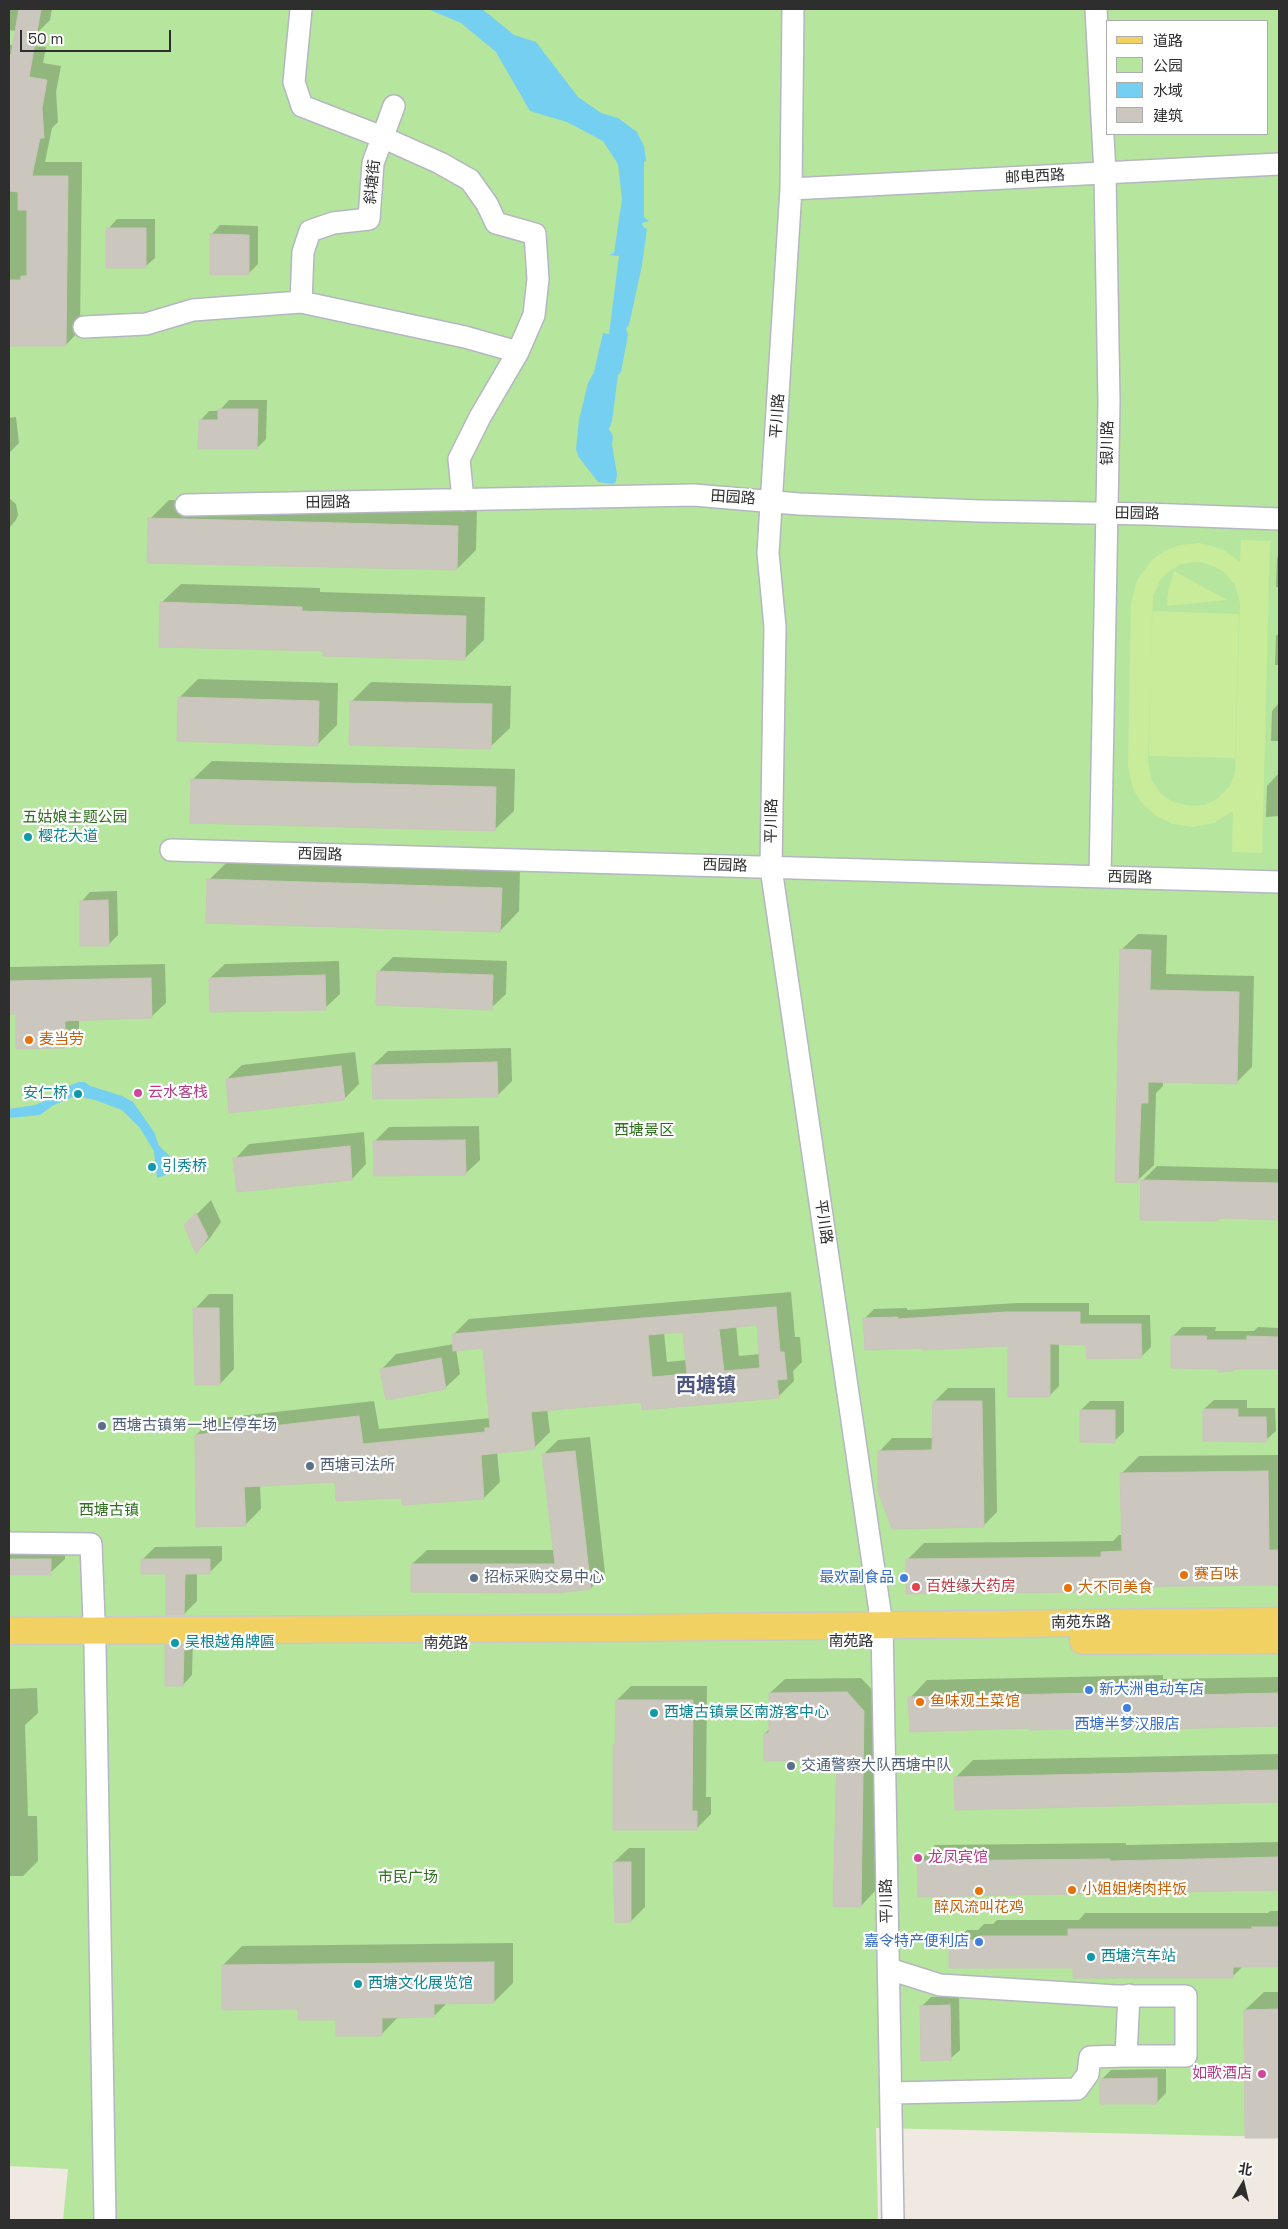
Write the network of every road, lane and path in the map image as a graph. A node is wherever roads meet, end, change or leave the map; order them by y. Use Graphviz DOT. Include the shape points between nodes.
graph roads {
  1 [pos="301,9"];
  2 [pos="793,9"];
  3 [pos="1096,9"];
  4 [pos="394,106"];
  5 [pos="382,136"];
  6 [pos="1279,164"];
  7 [pos="1105,173"];
  8 [pos="791,189"];
  9 [pos="302,302"];
  10 [pos="84,327"];
  11 [pos="518,352"];
  12 [pos="463,500"];
  13 [pos="772,501"];
  14 [pos="186,505"];
  15 [pos="1107,514"];
  16 [pos="1279,519"];
  17 [pos="171,850"];
  18 [pos="771,868"];
  19 [pos="1100,877"];
  20 [pos="1279,882"];
  21 [pos="9,1543"];
  22 [pos="1279,1621"];
  23 [pos="9,1631"];
  24 [pos="883,1634"];
  25 [pos="94,1638"];
  26 [pos="1279,1640"];
  27 [pos="9,1648"];
  28 [pos="888,1969"];
  29 [pos="1129,1995"];
  30 [pos="1126,2056"];
  31 [pos="891,2093"];
  32 [pos="105,2220"];
  33 [pos="893,2220"];
  1 -- 5 [label="street" via="294,82 302,106"];
  2 -- 8 [label="street, 平川路"];
  3 -- 7 [label="street, 银川路"];
  4 -- 5 [label="street, 斜塘街"];
  5 -- 9 [label="street, 斜塘街" via="373,163 369,219 333,223 310,231 303,252"];
  5 -- 11 [label="street" via="470,180 496,223 535,234 538,279 534,315"];
  6 -- 7 [label="street, 邮电西路"];
  7 -- 8 [label="street, 邮电西路"];
  7 -- 15 [label="street, 银川路" via="1109,402"];
  8 -- 13 [label="street, 平川路"];
  9 -- 10 [label="street" via="193,310 146,324"];
  9 -- 11 [label="street" via="456,335"];
  11 -- 12 [label="street" via="459,459"];
  12 -- 13 [label="street, 田园路" via="694,495"];
  12 -- 14 [label="street, 田园路"];
  13 -- 15 [label="street, 田园路" via="980,512"];
  13 -- 18 [label="street, 平川路" via="768,553 775,628"];
  15 -- 16 [label="street, 田园路"];
  15 -- 19 [label="street, 银川路"];
  17 -- 18 [label="street, 西园路"];
  18 -- 19 [label="street, 西园路"];
  18 -- 24 [label="street, 平川路"];
  19 -- 20 [label="street, 西园路"];
  21 -- 25 [label="street" via="91,1544"];
  22 -- 24 [label="main road, 南苑东路"];
  23 -- 25 [label="main road, 南苑路"];
  24 -- 25 [label="main road, 南苑路"];
  24 -- 26 [label="main road, 南苑东路"];
  24 -- 28 [label="street, 平川路"];
  25 -- 27 [label="main road, 南苑路"];
  25 -- 32 [label="street"];
  28 -- 29 [label="street" via="940,1985"];
  28 -- 31 [label="street, 平川路"];
  29 -- 30 [label="street"];
  29 -- 30 [label="street" via="1186,1996 1186,2056"];
  30 -- 31 [label="street" via="1090,2057 1088,2074 1078,2089"];
  31 -- 33 [label="street, 平川路"];
}
